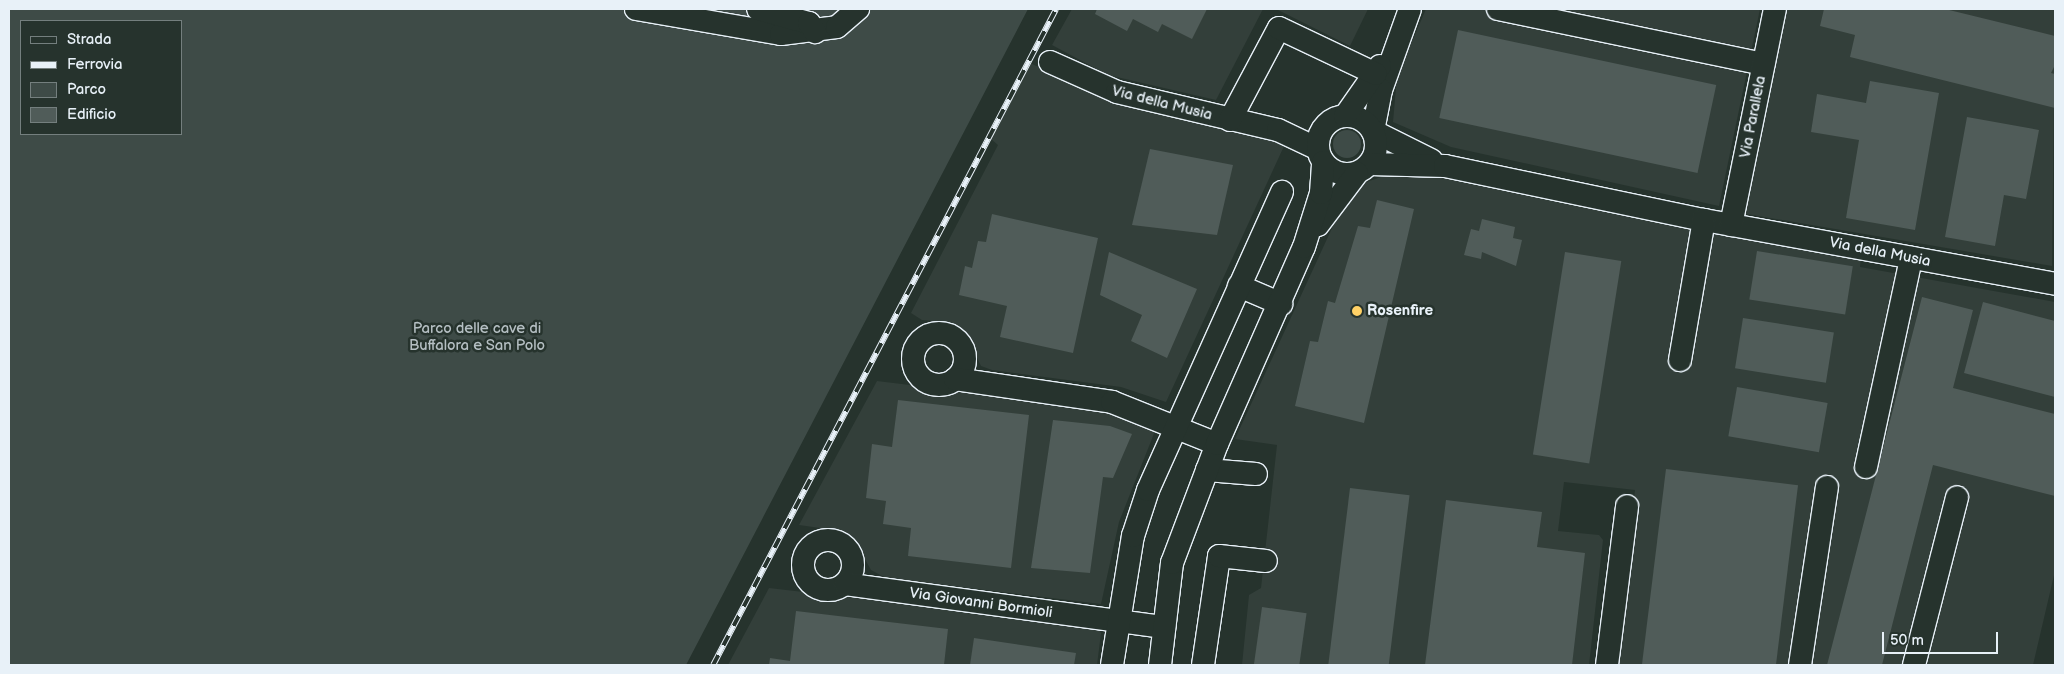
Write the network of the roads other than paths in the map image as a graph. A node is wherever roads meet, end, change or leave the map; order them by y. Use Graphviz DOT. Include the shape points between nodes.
graph roads {
  1 [pos="636,9"];
  2 [pos="758,9"];
  3 [pos="858,9"];
  4 [pos="1498,9"];
  5 [pos="1774,9"];
  6 [pos="1406,19"];
  7 [pos="815,32"];
  8 [pos="1050,62"];
  9 [pos="1763,64"];
  10 [pos="1376,74"];
  11 [pos="1345,116"];
  12 [pos="1230,120"];
  13 [pos="1324,126"];
  14 [pos="1278,130"];
  15 [pos="1373,131"];
  16 [pos="1320,156"];
  17 [pos="1446,166"];
  18 [pos="1363,169"];
  19 [pos="1282,192"];
  20 [pos="1704,220"];
  21 [pos="1731,225"];
  22 [pos="1304,247"];
  23 [pos="1911,258"];
  24 [pos="2055,284"];
  25 [pos="1239,286"];
  26 [pos="1280,304"];
  27 [pos="1680,360"];
  28 [pos="955,379"];
  29 [pos="1175,426"];
  30 [pos="1217,444"];
  31 [pos="1866,467"];
  32 [pos="1207,470"];
  33 [pos="1256,474"];
  34 [pos="1827,487"];
  35 [pos="1957,498"];
  36 [pos="1627,506"];
  37 [pos="1266,561"];
  38 [pos="844,584"];
  39 [pos="1118,622"];
  40 [pos="1164,627"];
  41 [pos="1112,665"];
  42 [pos="1160,665"];
  43 [pos="1203,665"];
  44 [pos="1607,665"];
  45 [pos="1800,665"];
  46 [pos="1914,665"];
  1 -- 7 [label="street" via="781,34"];
  2 -- 7 [label="street" via="809,23"];
  3 -- 7 [label="street" via="848,21"];
  4 -- 9 [label="street"];
  5 -- 9 [label="street, Via Parallela"];
  6 -- 10 [label="street"];
  6 -- 15 [label="street" via="1380,90"];
  8 -- 12 [label="street, Via della Musia" via="1117,92"];
  9 -- 21 [label="street, Via Parallela"];
  10 -- 11 [label="street"];
  10 -- 12 [label="street" via="1279,28"];
  11 -- 13 [label="street, Via della Musia"];
  11 -- 15 [label="street, Via della Musia" via="1361,119"];
  12 -- 14 [label="street, Via della Musia"];
  13 -- 14 [label="street, Via della Musia"];
  13 -- 16 [label="street"];
  14 -- 16 [label="street, Via della Musia"];
  15 -- 17 [label="street, Via della Musia"];
  15 -- 18 [label="street" via="1376,148"];
  16 -- 18 [label="street, Via della Musia" via="1338,174"];
  16 -- 22 [label="street" via="1321,193"];
  17 -- 18 [label="street, Via della Musia"];
  17 -- 20 [label="street, Via della Musia"];
  18 -- 22 [label="street"];
  19 -- 25 [label="street"];
  20 -- 21 [label="street, Via della Musia"];
  20 -- 27 [label="street"];
  21 -- 23 [label="street, Via della Musia"];
  22 -- 26 [label="street"];
  23 -- 24 [label="street, Via della Musia"];
  23 -- 31 [label="street"];
  25 -- 26 [label="street"];
  25 -- 29 [label="street"];
  26 -- 30 [label="street"];
  28 -- 29 [label="street" via="1112,402"];
  29 -- 30 [label="street"];
  29 -- 39 [label="street" via="1133,536"];
  30 -- 32 [label="street"];
  32 -- 33 [label="street"];
  32 -- 40 [label="street" via="1172,563"];
  34 -- 45 [label="street"];
  35 -- 46 [label="street"];
  36 -- 44 [label="street"];
  37 -- 43 [label="street" via="1219,556"];
  38 -- 39 [label="street, Via Giovanni Bormioli"];
  39 -- 40 [label="street, Via Giovanni Bormioli"];
  39 -- 41 [label="street"];
  40 -- 42 [label="street"];
}
